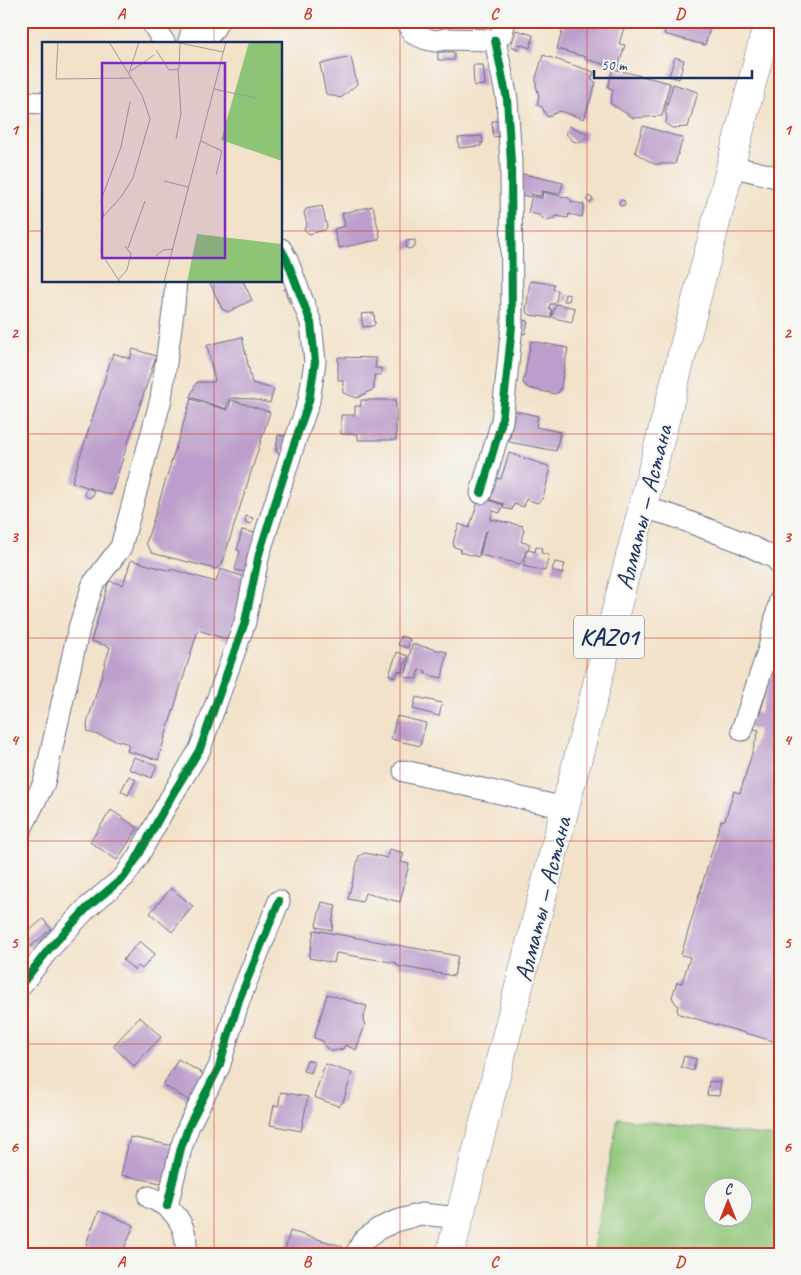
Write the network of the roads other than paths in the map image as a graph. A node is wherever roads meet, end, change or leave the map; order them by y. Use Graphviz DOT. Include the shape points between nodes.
graph roads {
  1 [pos="151,21"];
  2 [pos="195,21"];
  3 [pos="218,21"];
  4 [pos="405,21"];
  5 [pos="505,21"];
  6 [pos="768,21"];
  7 [pos="495,40"];
  8 [pos="164,42"];
  9 [pos="189,42"];
  10 [pos="203,42"];
  11 [pos="21,102"];
  12 [pos="42,103"];
  13 [pos="731,166"];
  14 [pos="780,178"];
  15 [pos="282,251"];
  16 [pos="176,282"];
  17 [pos="481,493"];
  18 [pos="643,507"];
  19 [pos="780,565"];
  20 [pos="780,600"];
  21 [pos="742,730"];
  22 [pos="404,771"];
  23 [pos="565,808"];
  24 [pos="21,829"];
  25 [pos="279,901"];
  26 [pos="21,985"];
  27 [pos="460,1218"];
  28 [pos="185,1254"];
  29 [pos="356,1254"];
  30 [pos="450,1254"];
  1 -- 8 [label="street"];
  2 -- 9 [label="street"];
  3 -- 10 [label="street"];
  4 -- 7 [label="street" via="414,34 426,40"];
  5 -- 7 [label="street" via="501,35"];
  6 -- 13 [label="highway, Алматы — Астана / KАZ01"];
  7 -- 17 [label="street" via="507,99 512,326 502,421"];
  11 -- 12 [label="street"];
  13 -- 14 [label="street"];
  13 -- 18 [label="highway, Алматы — Астана / KАZ01"];
  15 -- 26 [label="street" via="311,324 315,362 309,401 259,554 246,622 200,749 137,858 124,877 88,908 49,949"];
  16 -- 24 [label="street" via="161,399 121,547 93,584 79,628 44,783"];
  18 -- 19 [label="street" via="739,541 777,559"];
  18 -- 23 [label="highway, Алматы — Астана / KАZ01"];
  20 -- 21 [label="street" via="769,648"];
  22 -- 23 [label="street"];
  23 -- 27 [label="highway, Алматы — Астана / KАZ01"];
  25 -- 28 [label="street" via="238,1000 219,1067 189,1125 158,1202 180,1220 185,1234"];
  27 -- 29 [label="street" via="421,1214 396,1221 378,1229 364,1241"];
  27 -- 30 [label="highway, Алматы — Астана / KАZ01"];
}
